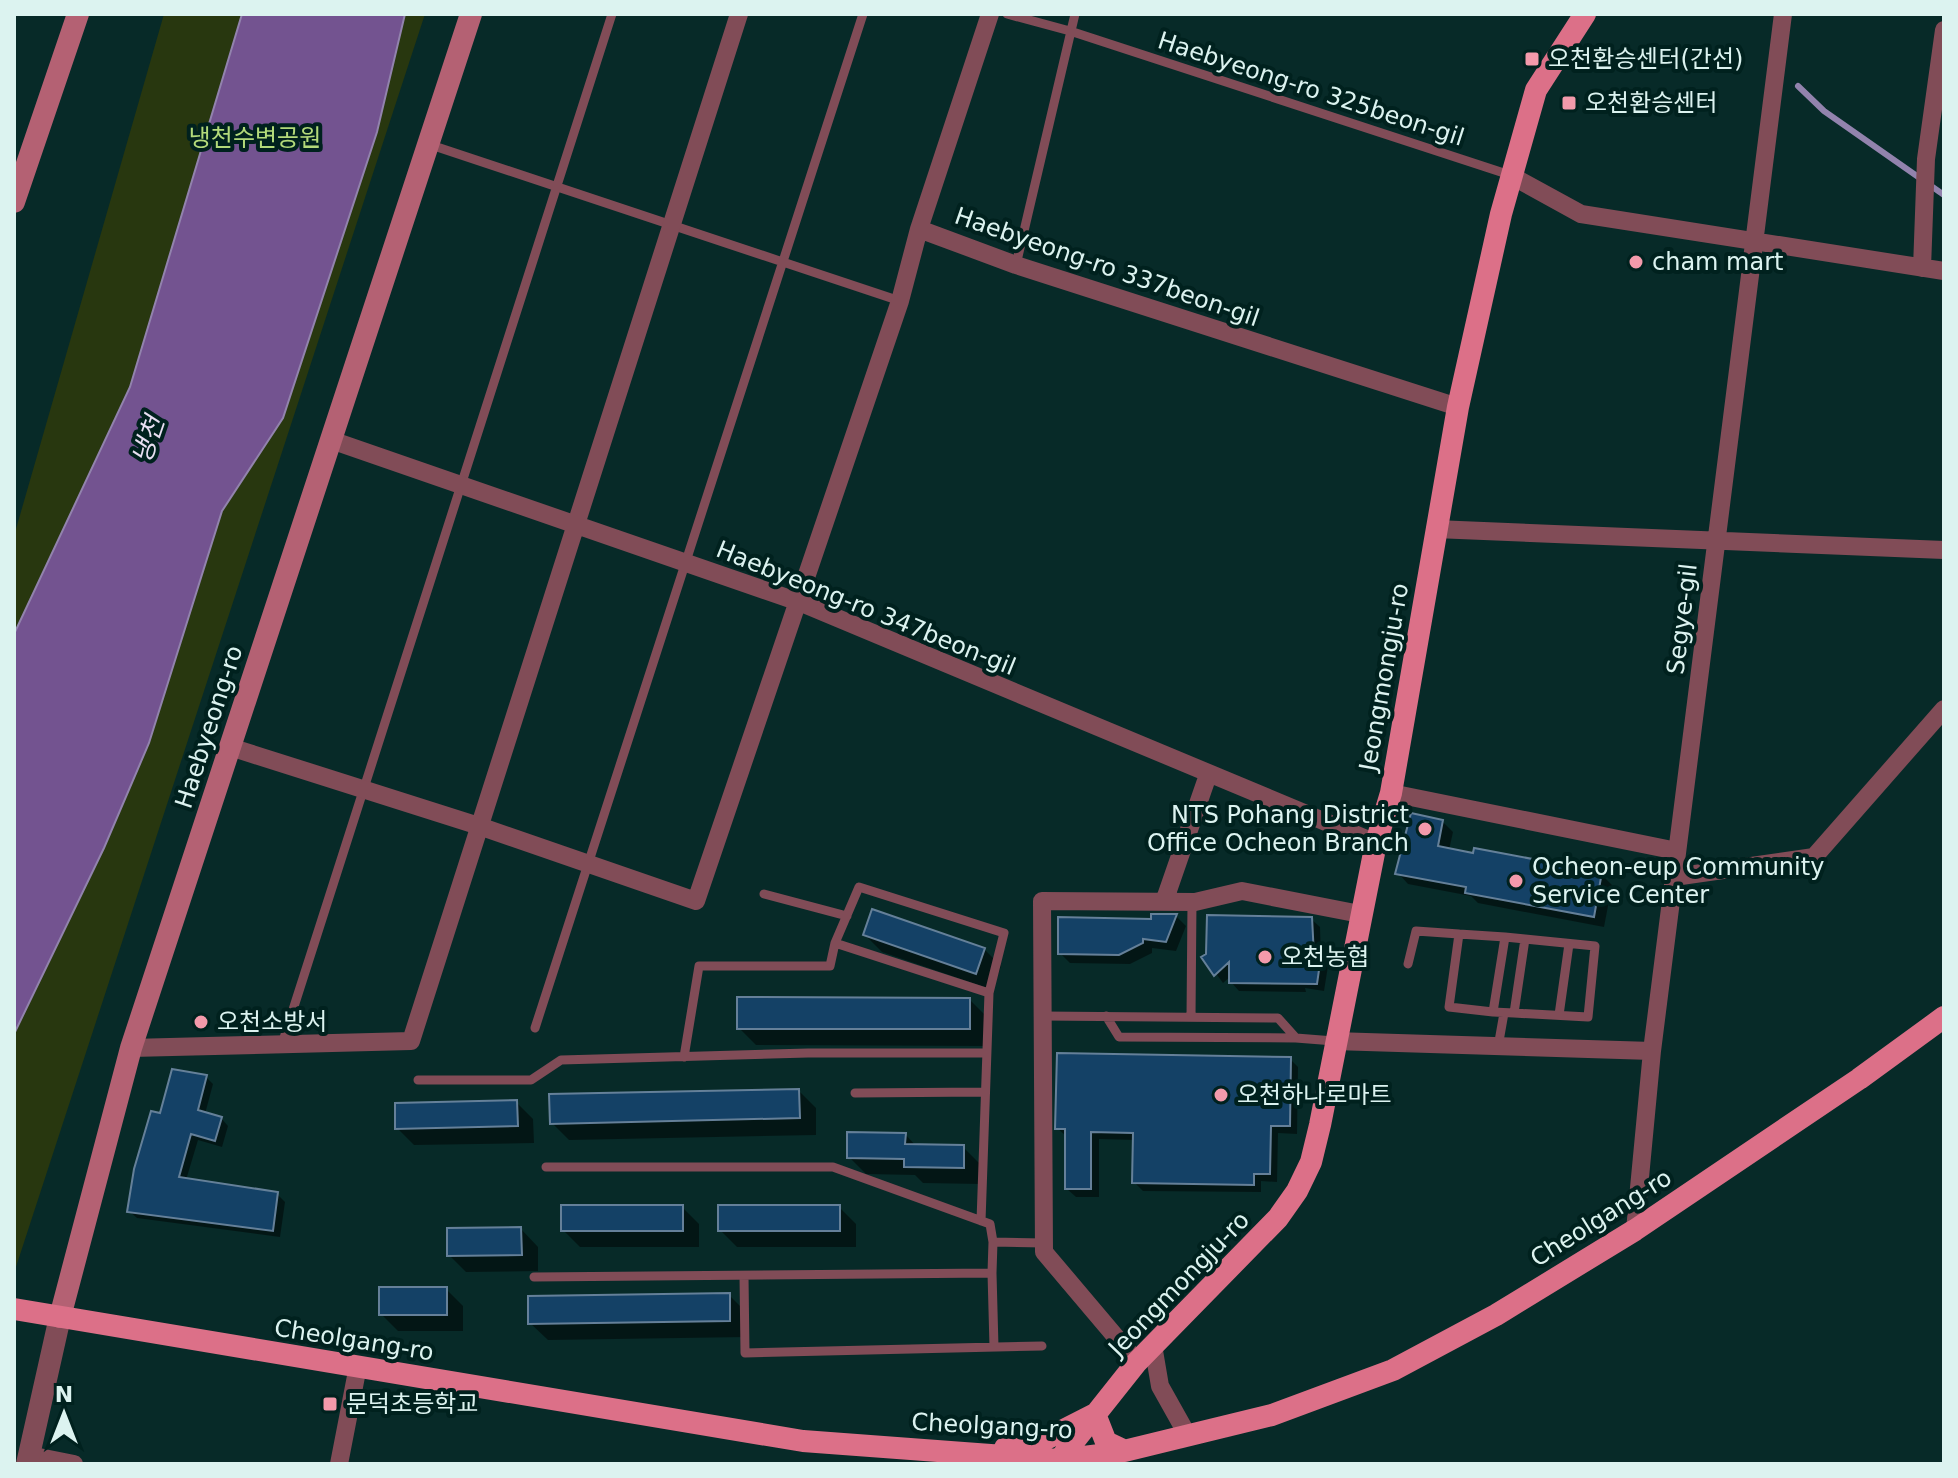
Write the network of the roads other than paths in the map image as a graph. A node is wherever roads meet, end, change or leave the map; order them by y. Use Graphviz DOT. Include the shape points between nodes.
graph roads {
  1 [pos="78,14"];
  2 [pos="471,14"];
  3 [pos="612,14"];
  4 [pos="739,14"];
  5 [pos="863,14"];
  6 [pos="990,14"];
  7 [pos="1007,14"];
  8 [pos="1075,14"];
  9 [pos="1585,14"];
  10 [pos="1783,14"];
  11 [pos="1944,30"];
  12 [pos="1070,31"];
  13 [pos="428,144"];
  14 [pos="1510,175"];
  15 [pos="556,186"];
  16 [pos="14,202"];
  17 [pos="672,224"];
  18 [pos="919,229"];
  19 [pos="1755,241"];
  20 [pos="783,259"];
  21 [pos="1016,265"];
  22 [pos="1922,268"];
  23 [pos="1944,271"];
  24 [pos="900,301"];
  25 [pos="1458,407"];
  26 [pos="331,440"];
  27 [pos="459,485"];
  28 [pos="575,525"];
  29 [pos="1435,529"];
  30 [pos="1716,541"];
  31 [pos="1944,550"];
  32 [pos="683,562"];
  33 [pos="799,602"];
  34 [pos="1944,709"];
  35 [pos="230,747"];
  36 [pos="1208,775"];
  37 [pos="362,789"];
  38 [pos="1391,793"];
  39 [pos="479,826"];
  40 [pos="1376,843"];
  41 [pos="1677,851"];
  42 [pos="588,863"];
  43 [pos="1674,877"];
  44 [pos="764,894"];
  45 [pos="1164,902"];
  46 [pos="1192,902"];
  47 [pos="1360,914"];
  48 [pos="847,916"];
  49 [pos="1459,934"];
  50 [pos="1505,937"];
  51 [pos="1525,939"];
  52 [pos="835,943"];
  53 [pos="1569,944"];
  54 [pos="1408,964"];
  55 [pos="989,993"];
  56 [pos="1504,1012"];
  57 [pos="1559,1015"];
  58 [pos="1043,1016"];
  59 [pos="1106,1016"];
  60 [pos="1191,1017"];
  61 [pos="1944,1017"];
  62 [pos="535,1028"];
  63 [pos="1296,1038"];
  64 [pos="1334,1041"];
  65 [pos="282,1044"];
  66 [pos="1498,1047"];
  67 [pos="131,1048"];
  68 [pos="1652,1051"];
  69 [pos="985,1053"];
  70 [pos="684,1057"];
  71 [pos="418,1080"];
  72 [pos="984,1092"];
  73 [pos="855,1093"];
  74 [pos="546,1167"];
  75 [pos="981,1221"];
  76 [pos="1635,1230"];
  77 [pos="993,1242"];
  78 [pos="1044,1243"];
  79 [pos="992,1273"];
  80 [pos="744,1276"];
  81 [pos="534,1277"];
  82 [pos="21,1310"];
  83 [pos="60,1317"];
  84 [pos="1153,1345"];
  85 [pos="1042,1346"];
  86 [pos="994,1347"];
  87 [pos="1137,1362"];
  88 [pos="358,1366"];
  89 [pos="1095,1414"];
  90 [pos="1188,1436"];
  91 [pos="1125,1451"];
  92 [pos="976,1454"];
  93 [pos="946,1457"];
  94 [pos="28,1460"];
  95 [pos="1057,1462"];
  96 [pos="74,1464"];
  97 [pos="339,1464"];
  98 [pos="1105,1464"];
  1 -- 16 [label="main road"];
  2 -- 13 [label="main road, Haebyeong-ro"];
  3 -- 15 [label="lane"];
  4 -- 17 [label="street"];
  5 -- 20 [label="lane"];
  6 -- 18 [label="street"];
  7 -- 12 [label="lane, Haebyeong-ro 325beon-gil"];
  8 -- 12 [label="lane"];
  9 -- 14 [label="main road, Jeongmongju-ro" via="1536,90"];
  10 -- 19 [label="street, Segye-gil"];
  11 -- 22 [label="street" via="1926,159"];
  12 -- 14 [label="lane, Haebyeong-ro 325beon-gil"];
  12 -- 21 [label="lane"];
  13 -- 15 [label="lane"];
  13 -- 26 [label="main road, Haebyeong-ro"];
  14 -- 19 [label="street" via="1581,214"];
  14 -- 25 [label="main road, Jeongmongju-ro"];
  15 -- 17 [label="lane"];
  15 -- 27 [label="lane"];
  17 -- 20 [label="lane"];
  17 -- 28 [label="street"];
  18 -- 21 [label="street, Haebyeong-ro 337beon-gil"];
  18 -- 24 [label="street, Haebyeong-ro 337beon-gil"];
  19 -- 22 [label="street"];
  19 -- 30 [label="street, Segye-gil"];
  20 -- 24 [label="lane"];
  20 -- 32 [label="lane"];
  21 -- 25 [label="street, Haebyeong-ro 337beon-gil"];
  22 -- 23 [label="street"];
  24 -- 33 [label="street, Haebyeong-ro 337beon-gil"];
  25 -- 29 [label="main road, Jeongmongju-ro"];
  26 -- 27 [label="street, Haebyeong-ro 347beon-gil"];
  26 -- 35 [label="main road, Haebyeong-ro"];
  27 -- 28 [label="street, Haebyeong-ro 347beon-gil"];
  27 -- 37 [label="lane"];
  28 -- 32 [label="street, Haebyeong-ro 347beon-gil"];
  28 -- 39 [label="street"];
  29 -- 30 [label="street"];
  29 -- 38 [label="main road, Jeongmongju-ro"];
  30 -- 31 [label="street"];
  30 -- 41 [label="street, Segye-gil"];
  32 -- 33 [label="street, Haebyeong-ro 347beon-gil"];
  32 -- 42 [label="lane"];
  33 -- 36 [label="street, Haebyeong-ro 347beon-gil"];
  33 -- 42 [label="street, Haebyeong-ro 337beon-gil" via="696,901"];
  34 -- 43 [label="street" via="1814,857"];
  35 -- 37 [label="street"];
  35 -- 67 [label="main road, Haebyeong-ro"];
  36 -- 40 [label="street, Haebyeong-ro 347beon-gil"];
  36 -- 45 [label="street"];
  37 -- 39 [label="street"];
  37 -- 65 [label="lane"];
  38 -- 40 [label="main road, Jeongmongju-ro"];
  38 -- 41 [label="street"];
  39 -- 42 [label="street"];
  39 -- 65 [label="street" via="411,1041"];
  40 -- 47 [label="main road, Jeongmongju-ro"];
  41 -- 43 [label="street, Segye-gil"];
  42 -- 62 [label="lane"];
  43 -- 68 [label="street, Segye-gil"];
  44 -- 48 [label="lane"];
  45 -- 46 [label="street"];
  45 -- 58 [label="street" via="1042,901"];
  46 -- 47 [label="street" via="1242,891"];
  46 -- 60 [label="lane"];
  47 -- 64 [label="main road, Jeongmongju-ro"];
  48 -- 52 [label="lane"];
  48 -- 55 [label="lane" via="859,887 1004,933"];
  49 -- 50 [label="lane"];
  49 -- 54 [label="lane" via="1416,931"];
  49 -- 56 [label="lane" via="1449,1007"];
  50 -- 51 [label="lane"];
  50 -- 56 [label="lane"];
  51 -- 53 [label="lane"];
  51 -- 56 [label="lane"];
  52 -- 55 [label="lane"];
  52 -- 70 [label="lane" via="830,966 699,966"];
  53 -- 57 [label="lane"];
  53 -- 57 [label="lane" via="1595,946 1588,1017"];
  55 -- 69 [label="lane"];
  56 -- 57 [label="lane"];
  56 -- 66 [label="lane"];
  58 -- 59 [label="lane"];
  58 -- 78 [label="street"];
  59 -- 60 [label="lane"];
  59 -- 63 [label="lane" via="1119,1037"];
  60 -- 63 [label="lane" via="1278,1018"];
  61 -- 76 [label="main road, Cheolgang-ro"];
  63 -- 64 [label="lane"];
  64 -- 66 [label="street"];
  64 -- 84 [label="main road, Jeongmongju-ro" via="1311,1162 1297,1191 1278,1218"];
  65 -- 67 [label="street"];
  66 -- 68 [label="street"];
  67 -- 83 [label="main road, Haebyeong-ro"];
  68 -- 76 [label="street, Segye-gil"];
  69 -- 70 [label="lane"];
  69 -- 72 [label="lane"];
  70 -- 71 [label="lane" via="561,1060 531,1080"];
  72 -- 73 [label="lane"];
  72 -- 75 [label="lane"];
  74 -- 75 [label="lane" via="833,1167"];
  75 -- 77 [label="lane" via="990,1224"];
  76 -- 90 [label="main road, Cheolgang-ro" via="1393,1370 1272,1415"];
  77 -- 78 [label="lane"];
  77 -- 79 [label="lane"];
  78 -- 87 [label="street" via="1044,1252"];
  79 -- 80 [label="lane"];
  79 -- 86 [label="lane"];
  80 -- 81 [label="lane"];
  80 -- 86 [label="lane" via="745,1353"];
  82 -- 83 [label="main road, Cheolgang-ro"];
  83 -- 88 [label="main road, Cheolgang-ro"];
  83 -- 94 [label="street, Haebyeong-ro"];
  84 -- 87 [label="main road, Jeongmongju-ro"];
  84 -- 90 [label="street" via="1160,1386"];
  85 -- 86 [label="lane"];
  87 -- 89 [label="main road, Jeongmongju-ro"];
  88 -- 93 [label="main road, Cheolgang-ro" via="803,1441"];
  88 -- 97 [label="street"];
  89 -- 91 [label="main road" via="1106,1442"];
  89 -- 92 [label="main road" via="1044,1440"];
  89 -- 95 [label="main road, Jeongmongju-ro"];
  90 -- 91 [label="main road, Cheolgang-ro"];
  91 -- 95 [label="main road, Cheolgang-ro"];
  91 -- 98 [label="main road"];
  92 -- 93 [label="main road, Cheolgang-ro"];
  92 -- 95 [label="main road, Cheolgang-ro"];
  94 -- 96 [label="street"];
}
